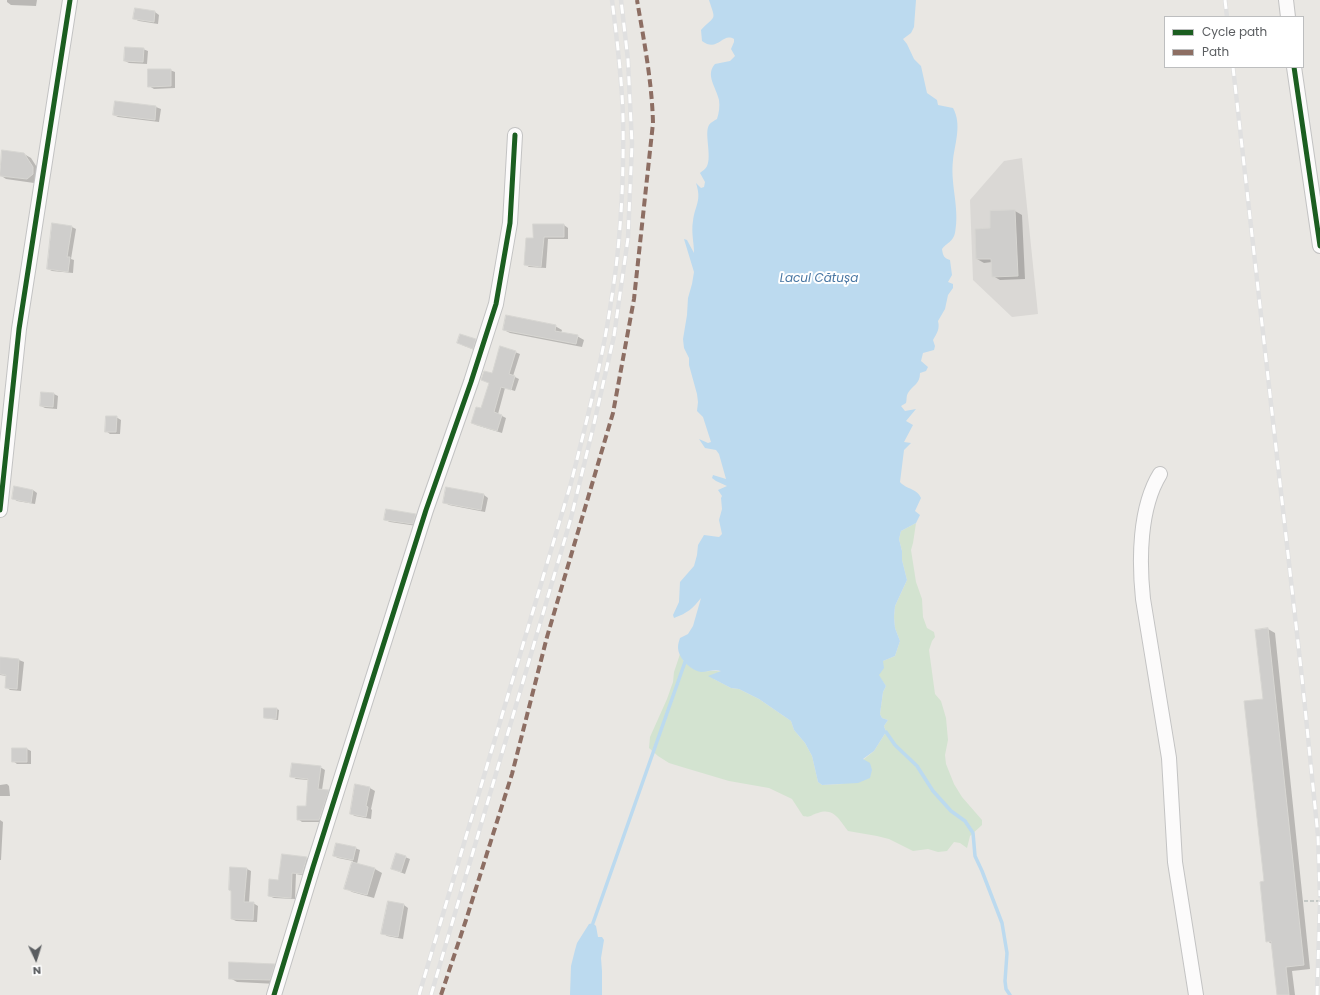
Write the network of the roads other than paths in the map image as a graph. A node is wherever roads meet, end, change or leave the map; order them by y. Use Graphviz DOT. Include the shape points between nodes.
graph roads {
  1 [pos="70,0"];
  2 [pos="1286,0"];
  3 [pos="1288,16"];
  4 [pos="1294,68"];
  5 [pos="515,135"];
  6 [pos="1320,246"];
  7 [pos="1160,474"];
  8 [pos="0,510"];
  9 [pos="274,995"];
  10 [pos="1196,995"];
  1 -- 8 [label="street" via="19,329"];
  2 -- 3 [label="street"];
  4 -- 6 [label="street"];
  5 -- 9 [label="street" via="510,223 496,304 423,518"];
  7 -- 10 [label="street" via="1148,508 1141,549 1141,579 1169,758 1175,862"];
}
